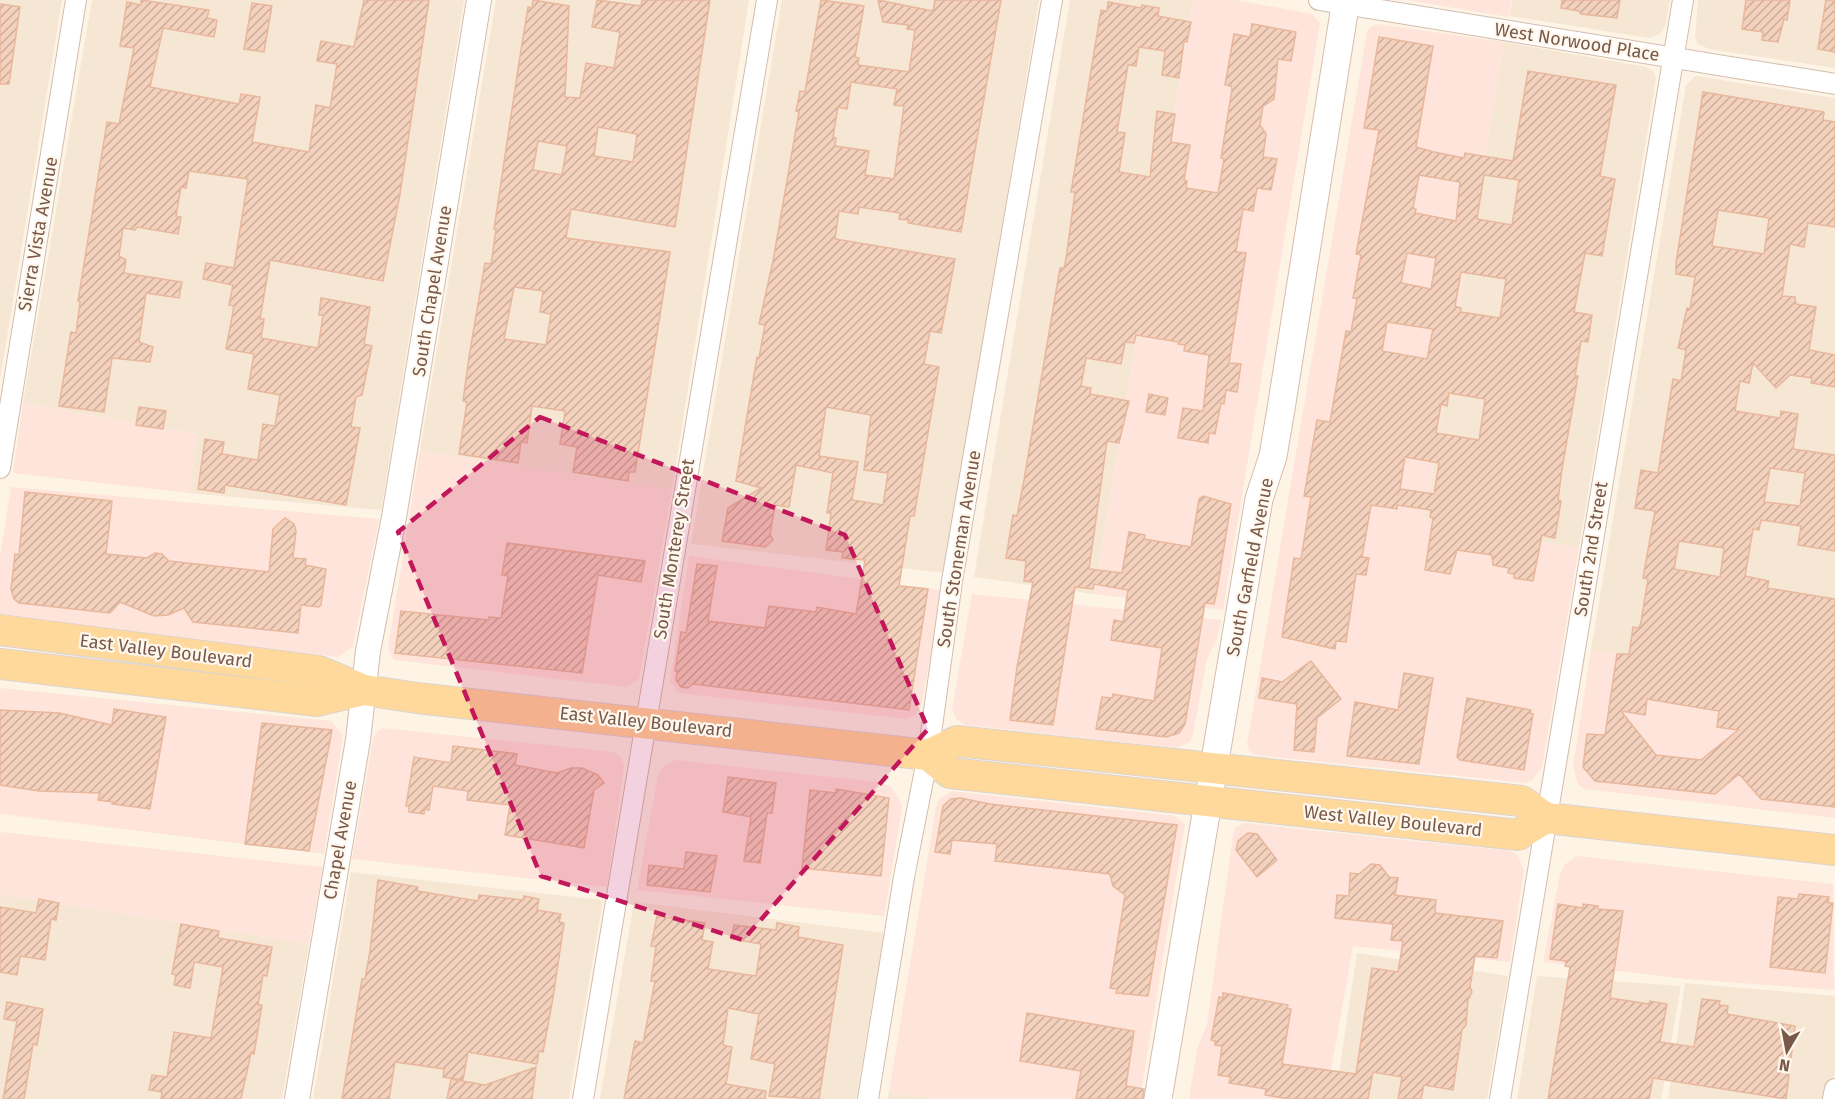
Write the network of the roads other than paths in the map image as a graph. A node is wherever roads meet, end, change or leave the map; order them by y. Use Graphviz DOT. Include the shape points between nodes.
graph roads {
  1 [pos="76,0"];
  2 [pos="479,0"];
  3 [pos="767,0"];
  4 [pos="1052,0"];
  5 [pos="1319,0"];
  6 [pos="1683,0"];
  7 [pos="1346,2"];
  8 [pos="1673,58"];
  9 [pos="1835,84"];
  10 [pos="0,468"];
  11 [pos="381,582"];
  12 [pos="0,630"];
  13 [pos="0,664"];
  14 [pos="364,690"];
  15 [pos="648,721"];
  16 [pos="928,754"];
  17 [pos="1227,770"];
  18 [pos="1208,801"];
  19 [pos="1546,818"];
  20 [pos="1835,850"];
  21 [pos="1835,1089"];
  22 [pos="297,1099"];
  23 [pos="583,1099"];
  24 [pos="868,1099"];
  25 [pos="1158,1099"];
  26 [pos="1500,1099"];
  27 [pos="1833,1099"];
  1 -- 10 [label="street, Sierra Vista Avenue"];
  2 -- 11 [label="street, South Chapel Avenue"];
  3 -- 15 [label="street, South Monterey Street" via="673,549"];
  4 -- 16 [label="street, South Stoneman Avenue" via="952,581"];
  5 -- 7 [label="street, West Norwood Place"];
  6 -- 8 [label="street, South 2nd Street"];
  7 -- 8 [label="street, West Norwood Place"];
  7 -- 17 [label="main road, South Garfield Avenue" via="1273,456 1259,499"];
  8 -- 9 [label="street, West Norwood Place"];
  8 -- 19 [label="street, South 2nd Street"];
  11 -- 14 [label="street, Chapel Avenue"];
  12 -- 14 [label="main road, East Valley Boulevard" via="319,671"];
  13 -- 14 [label="main road, East Valley Boulevard" via="317,701"];
  14 -- 15 [label="main road, East Valley Boulevard"];
  14 -- 22 [label="street, Chapel Avenue"];
  15 -- 16 [label="main road, East Valley Boulevard"];
  15 -- 23 [label="street, South Monterey Street"];
  16 -- 17 [label="main road, West Valley Boulevard" via="957,741"];
  16 -- 18 [label="main road" via="950,773"];
  16 -- 24 [label="street, South Stoneman Avenue"];
  17 -- 18 [label="main road, South Garfield Avenue"];
  17 -- 19 [label="main road, West Valley Boulevard" via="1522,801"];
  18 -- 19 [label="main road, West Valley Boulevard" via="1518,835"];
  18 -- 25 [label="main road, South Garfield Avenue"];
  19 -- 20 [label="main road, West Valley Boulevard"];
  19 -- 26 [label="street, South 2nd Street"];
  21 -- 27 [label="street"];
}
